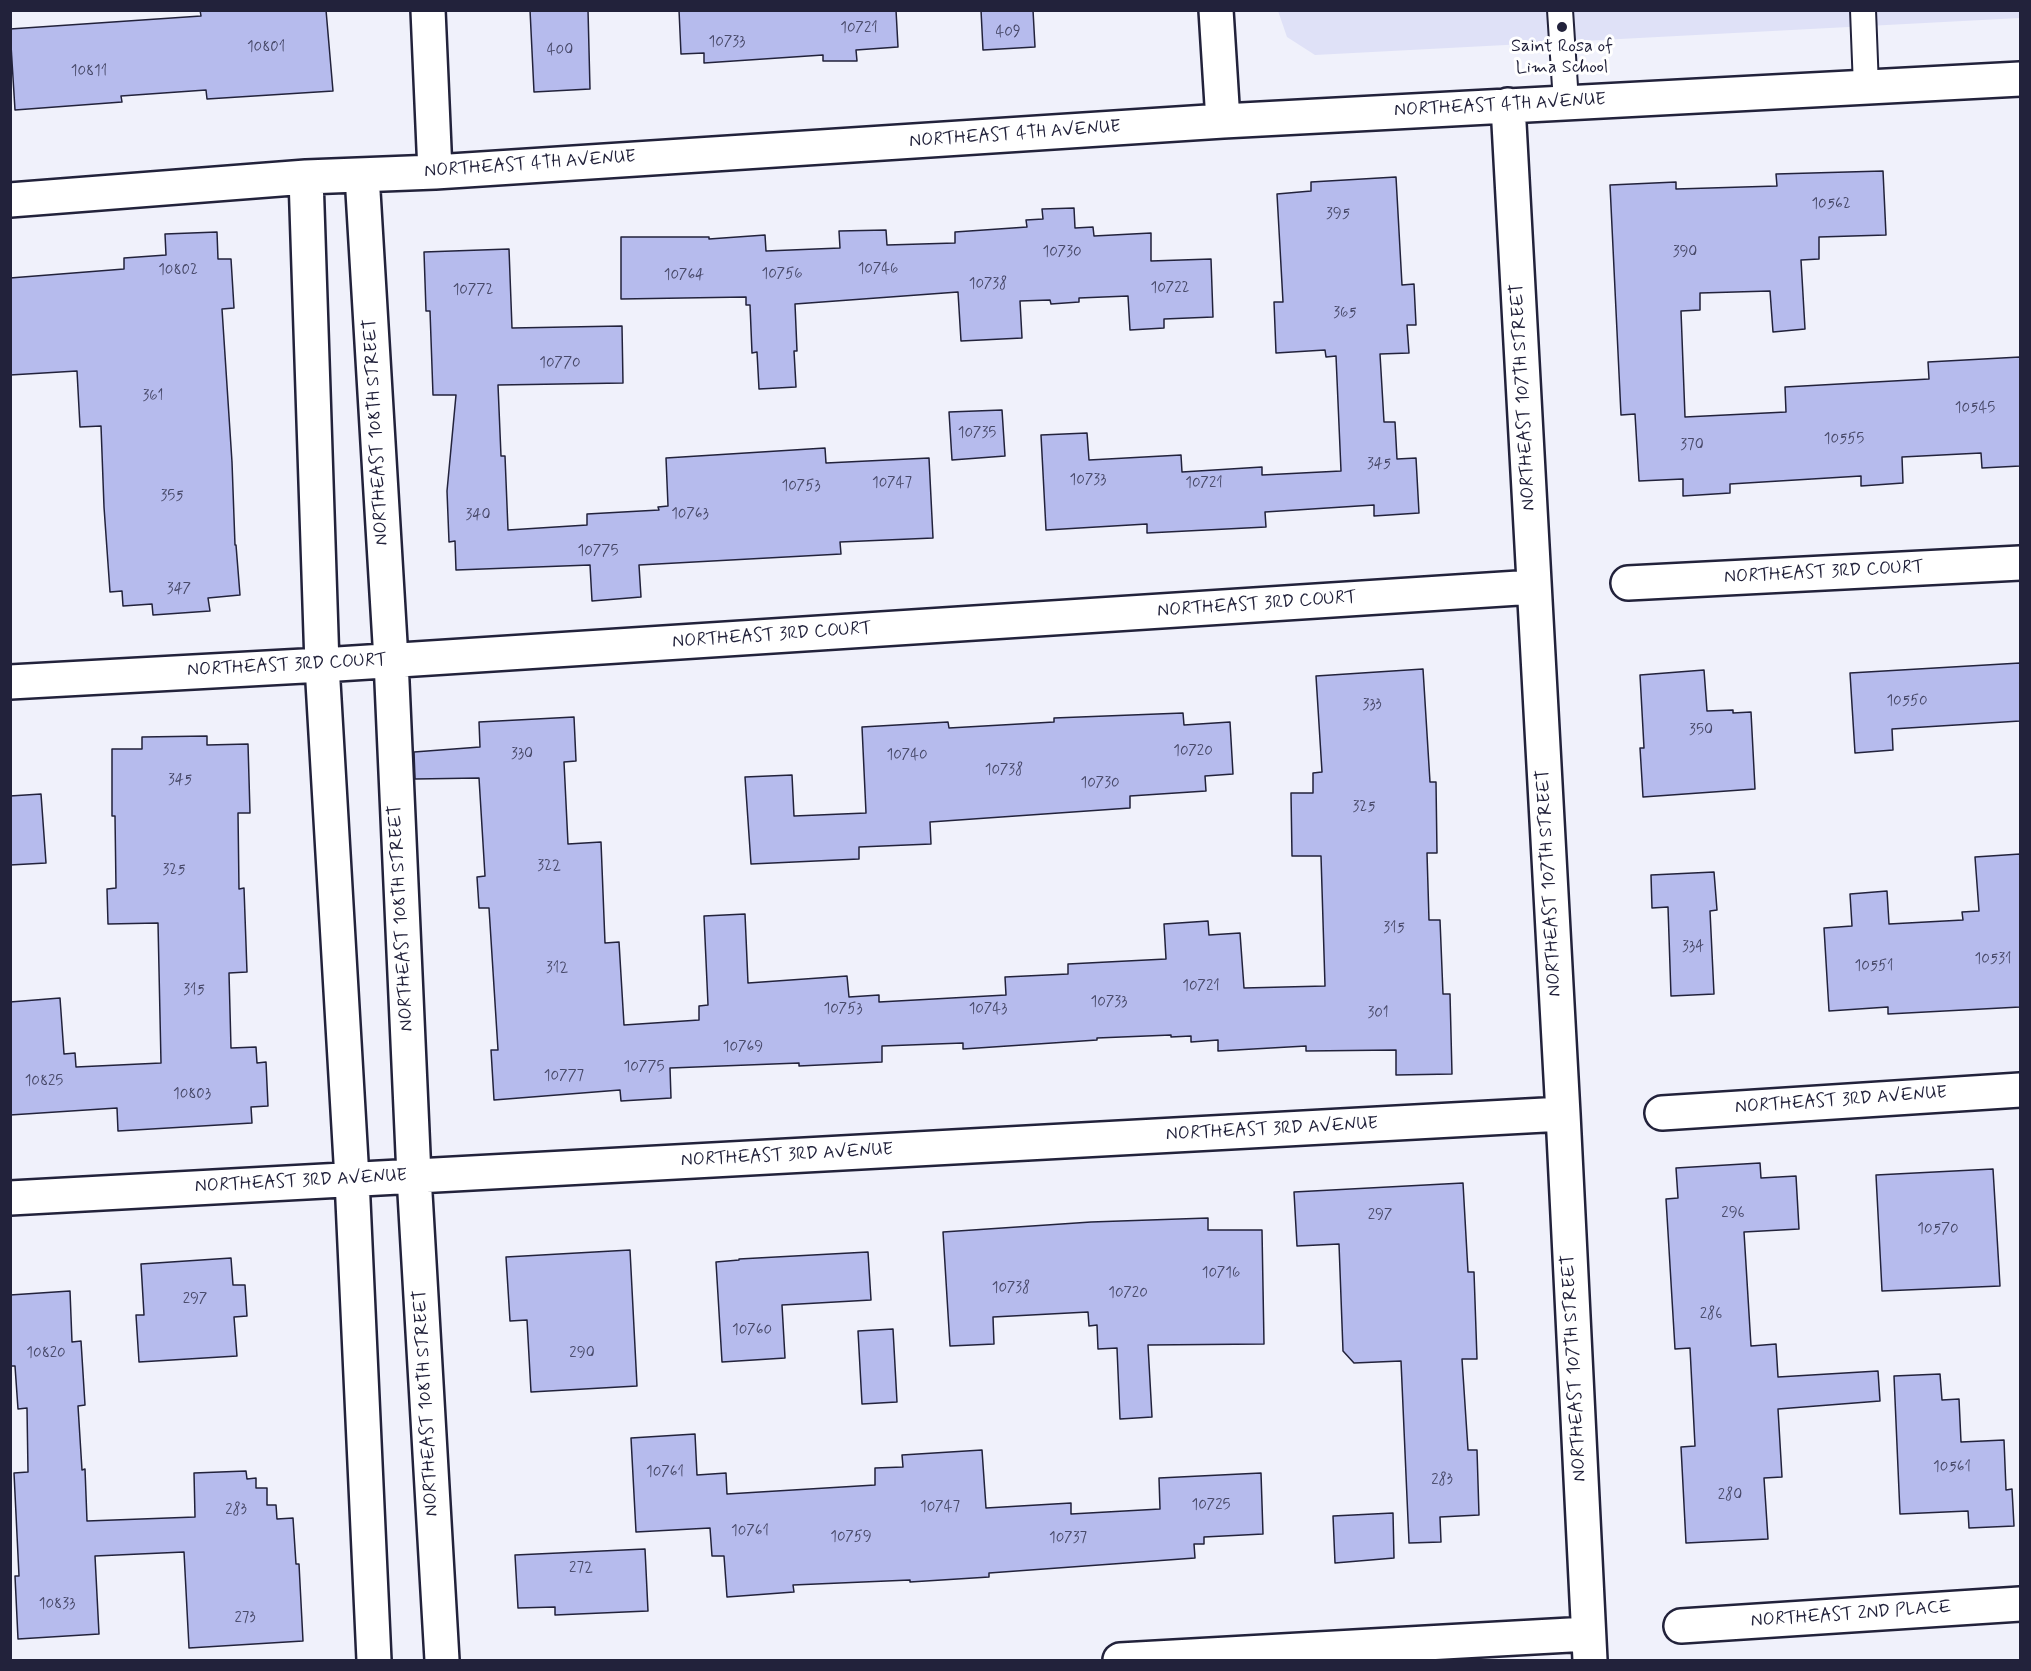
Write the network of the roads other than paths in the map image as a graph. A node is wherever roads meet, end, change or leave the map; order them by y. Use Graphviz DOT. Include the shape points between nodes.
graph roads {
  1 [pos="428,10"];
  2 [pos="1216,10"];
  3 [pos="1560,10"];
  4 [pos="1863,10"];
  5 [pos="2020,79"];
  6 [pos="1866,87"];
  7 [pos="1566,102"];
  8 [pos="1508,105"];
  9 [pos="1223,121"];
  10 [pos="435,172"];
  11 [pos="362,175"];
  12 [pos="306,177"];
  13 [pos="10,200"];
  14 [pos="2020,563"];
  15 [pos="1628,582"];
  16 [pos="1534,587"];
  17 [pos="391,660"];
  18 [pos="322,665"];
  19 [pos="10,682"];
  20 [pos="2020,1090"];
  21 [pos="1662,1113"];
  22 [pos="1563,1114"];
  23 [pos="414,1176"];
  24 [pos="352,1179"];
  25 [pos="10,1198"];
  26 [pos="2020,1604"];
  27 [pos="1681,1626"];
  28 [pos="1589,1647"];
  29 [pos="374,1660"];
  30 [pos="442,1660"];
  31 [pos="1120,1660"];
  1 -- 10 [label="street"];
  2 -- 9 [label="street"];
  3 -- 7 [label="lane"];
  4 -- 6 [label="lane"];
  5 -- 6 [label="street, NORTHEAST 4TH AVENUE"];
  6 -- 7 [label="street, NORTHEAST 4TH AVENUE"];
  7 -- 8 [label="street, NORTHEAST 4TH AVENUE"];
  8 -- 9 [label="street, NORTHEAST 4TH AVENUE"];
  8 -- 16 [label="street, NORTHEAST 107TH STREET"];
  9 -- 10 [label="street, NORTHEAST 4TH AVENUE"];
  10 -- 11 [label="street, NORTHEAST 4TH AVENUE"];
  11 -- 12 [label="street, NORTHEAST 4TH AVENUE"];
  11 -- 17 [label="street, NORTHEAST 108TH STREET"];
  12 -- 13 [label="street, NORTHEAST 4TH AVENUE"];
  12 -- 18 [label="street"];
  14 -- 15 [label="street, NORTHEAST 3RD COURT"];
  16 -- 17 [label="street, NORTHEAST 3RD COURT"];
  16 -- 22 [label="street, NORTHEAST 107TH STREET"];
  17 -- 18 [label="street, NORTHEAST 3RD COURT"];
  17 -- 23 [label="street, NORTHEAST 108TH STREET"];
  18 -- 19 [label="street, NORTHEAST 3RD COURT"];
  18 -- 24 [label="street"];
  20 -- 21 [label="street, NORTHEAST 3RD AVENUE"];
  22 -- 23 [label="street, NORTHEAST 3RD AVENUE"];
  22 -- 28 [label="street, NORTHEAST 107TH STREET"];
  23 -- 24 [label="street, NORTHEAST 3RD AVENUE"];
  23 -- 30 [label="street, NORTHEAST 108TH STREET"];
  24 -- 25 [label="street, NORTHEAST 3RD AVENUE"];
  24 -- 29 [label="street"];
  26 -- 27 [label="street, NORTHEAST 2ND PLACE"];
  28 -- 31 [label="street"];
}
